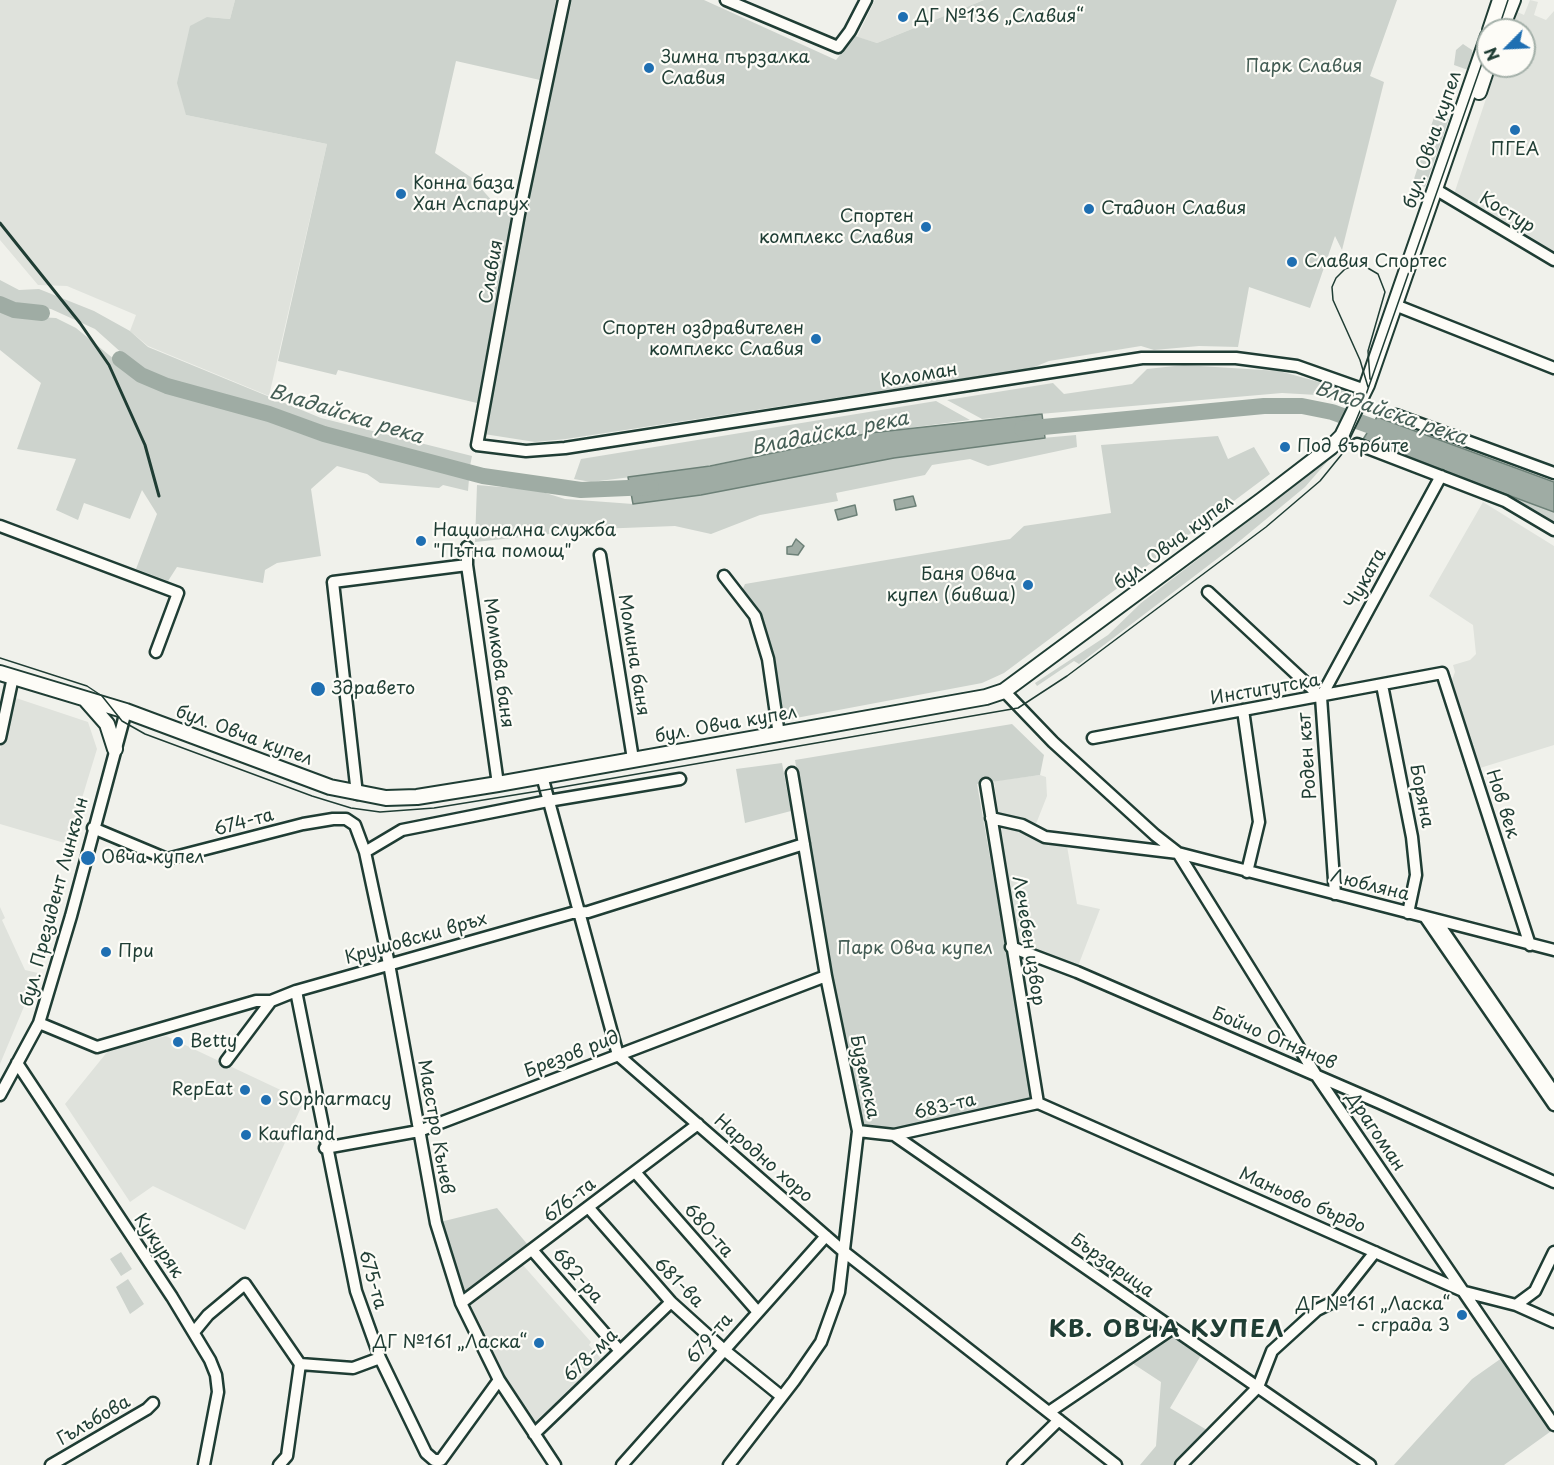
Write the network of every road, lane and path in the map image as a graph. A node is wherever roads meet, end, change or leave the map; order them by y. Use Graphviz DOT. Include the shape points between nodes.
graph roads {
  1 [pos="564,0"];
  2 [pos="726,0"];
  3 [pos="866,0"];
  4 [pos="1500,0"];
  5 [pos="1512,0"];
  6 [pos="1494,18"];
  7 [pos="1505,18"];
  8 [pos="1476,74"];
  9 [pos="1483,78"];
  10 [pos="1439,192"];
  11 [pos="1554,261"];
  12 [pos="1399,306"];
  13 [pos="1554,368"];
  14 [pos="1365,390"];
  15 [pos="1396,415"];
  16 [pos="1357,444"];
  17 [pos="477,445"];
  18 [pos="1554,473"];
  19 [pos="1441,476"];
  20 [pos="0,526"];
  21 [pos="1554,530"];
  22 [pos="467,548"];
  23 [pos="600,555"];
  24 [pos="468,565"];
  25 [pos="724,576"];
  26 [pos="1208,592"];
  27 [pos="156,652"];
  28 [pos="1442,673"];
  29 [pos="6,675"];
  30 [pos="1382,685"];
  31 [pos="1004,691"];
  32 [pos="1320,697"];
  33 [pos="85,699"];
  34 [pos="1243,710"];
  35 [pos="126,711"];
  36 [pos="779,735"];
  37 [pos="0,738"];
  38 [pos="1093,738"];
  39 [pos="115,749"];
  40 [pos="633,759"];
  41 [pos="792,772"];
  42 [pos="542,776"];
  43 [pos="680,779"];
  44 [pos="498,784"];
  45 [pos="986,784"];
  46 [pos="357,794"];
  47 [pos="548,801"];
  48 [pos="991,818"];
  49 [pos="303,824"];
  50 [pos="93,828"];
  51 [pos="804,844"];
  52 [pos="365,852"];
  53 [pos="1178,853"];
  54 [pos="1247,872"];
  55 [pos="1335,894"];
  56 [pos="579,912"];
  57 [pos="1408,913"];
  58 [pos="1430,918"];
  59 [pos="1530,945"];
  60 [pos="1011,946"];
  61 [pos="1554,950"];
  62 [pos="389,964"];
  63 [pos="826,976"];
  64 [pos="296,991"];
  65 [pos="271,1001"];
  66 [pos="39,1023"];
  67 [pos="618,1055"];
  68 [pos="226,1060"];
  69 [pos="17,1063"];
  70 [pos="1316,1075"];
  71 [pos="1554,1092"];
  72 [pos="0,1095"];
  73 [pos="1038,1103"];
  74 [pos="1554,1105"];
  75 [pos="698,1124"];
  76 [pos="419,1131"];
  77 [pos="858,1131"];
  78 [pos="894,1135"];
  79 [pos="325,1148"];
  80 [pos="635,1172"];
  81 [pos="1554,1182"];
  82 [pos="588,1206"];
  83 [pos="826,1236"];
  84 [pos="533,1251"];
  85 [pos="843,1251"];
  86 [pos="1375,1252"];
  87 [pos="1554,1252"];
  88 [pos="1465,1292"];
  89 [pos="670,1302"];
  90 [pos="461,1303"];
  91 [pos="1516,1305"];
  92 [pos="757,1311"];
  93 [pos="1554,1322"];
  94 [pos="1173,1328"];
  95 [pos="194,1332"];
  96 [pos="723,1349"];
  97 [pos="620,1351"];
  98 [pos="380,1358"];
  99 [pos="300,1364"];
  100 [pos="499,1380"];
  101 [pos="1258,1387"];
  102 [pos="781,1396"];
  103 [pos="153,1403"];
  104 [pos="1049,1412"];
  105 [pos="1059,1420"];
  106 [pos="1554,1425"];
  107 [pos="534,1434"];
  108 [pos="51,1465"];
  109 [pos="204,1465"];
  110 [pos="279,1465"];
  111 [pos="555,1465"];
  112 [pos="622,1465"];
  113 [pos="729,1465"];
  114 [pos="1013,1465"];
  115 [pos="1116,1465"];
  116 [pos="1181,1465"];
  117 [pos="1370,1465"];
  1 -- 17 [label="street, Славия" via="519,214"];
  2 -- 3 [label="street" via="838,47"];
  4 -- 6 [label="main road"];
  5 -- 7 [label="main road"];
  8 -- 10 [label="main road, бул. Овча купел"];
  9 -- 10 [label="main road, бул. Овча купел"];
  10 -- 11 [label="street, Костур"];
  10 -- 12 [label="main road, бул. Овча купел"];
  12 -- 13 [label="street"];
  12 -- 14 [label="main road, бул. Овча купел"];
  14 -- 17 [label="street, Коломан" via="1286,365 1236,358 1142,358 565,448 526,451"];
  14 -- 31 [label="main road, бул. Овча купел" via="1342,435 1281,486"];
  15 -- 18 [label="street"];
  16 -- 19 [label="street"];
  19 -- 21 [label="street" via="1505,501"];
  19 -- 32 [label="street, Чуката"];
  20 -- 27 [label="street" via="178,593"];
  22 -- 24 [label="street, Момкова баня"];
  23 -- 40 [label="street, Момина баня"];
  24 -- 44 [label="street, Момкова баня"];
  24 -- 46 [label="street" via="333,582"];
  25 -- 36 [label="street" via="755,616 768,659"];
  26 -- 32 [label="street, Роден кът"];
  28 -- 30 [label="street, Институтска"];
  28 -- 59 [label="street, Нов век"];
  29 -- 33 [label="main road, бул. Овча купел"];
  29 -- 37 [label="street"];
  30 -- 32 [label="street, Институтска"];
  30 -- 57 [label="street, Боряна" via="1412,837 1416,875"];
  31 -- 36 [label="main road, бул. Овча купел" via="986,698"];
  31 -- 53 [label="street, Любляна" via="1053,742"];
  32 -- 34 [label="street, Институтска"];
  32 -- 55 [label="street, Роден кът"];
  33 -- 35 [label="main road, бул. Овча купел"];
  33 -- 39 [label="main road" via="107,724"];
  34 -- 38 [label="street, Институтска"];
  34 -- 54 [label="street" via="1259,822"];
  35 -- 39 [label="street, бул. Президент Линкълн"];
  35 -- 46 [label="main road, бул. Овча купел"];
  36 -- 40 [label="main road, бул. Овча купел"];
  39 -- 50 [label="street, бул. Президент Линкълн"];
  40 -- 42 [label="main road, бул. Овча купел"];
  41 -- 51 [label="street, Буземска"];
  42 -- 44 [label="main road, бул. Овча купел"];
  42 -- 47 [label="street"];
  43 -- 47 [label="street"];
  44 -- 46 [label="main road, бул. Овча купел" via="417,797"];
  45 -- 48 [label="street, Лечебен извор"];
  47 -- 52 [label="street" via="402,830"];
  47 -- 56 [label="street"];
  48 -- 53 [label="street, Любляна" via="1054,838"];
  48 -- 60 [label="street, Лечебен извор"];
  49 -- 50 [label="street, 674-та" via="168,859"];
  49 -- 52 [label="street, Маестро Кънев" via="346,819 359,831"];
  50 -- 66 [label="street, бул. Президент Линкълн"];
  51 -- 56 [label="street, Крушовски връх"];
  51 -- 63 [label="street, Буземска"];
  52 -- 62 [label="street, Маестро Кънев"];
  53 -- 54 [label="street, Любляна"];
  53 -- 70 [label="street, Драгоман"];
  54 -- 55 [label="street, Любляна"];
  55 -- 57 [label="street, Любляна"];
  56 -- 62 [label="street, Крушовски връх"];
  56 -- 67 [label="street"];
  57 -- 58 [label="street, Любляна"];
  58 -- 59 [label="street, Любляна"];
  58 -- 71 [label="street"];
  58 -- 74 [label="street"];
  59 -- 61 [label="street, Любляна"];
  60 -- 70 [label="street, Бойчо Огнянов"];
  60 -- 73 [label="street, Лечебен извор"];
  62 -- 64 [label="street, Крушовски връх"];
  62 -- 76 [label="street, Маестро Кънев"];
  63 -- 67 [label="street, Брезов рид"];
  63 -- 77 [label="street, Буземска"];
  64 -- 65 [label="street, Крушовски връх"];
  64 -- 79 [label="street, 675-та"];
  65 -- 66 [label="street, Крушовски връх" via="256,1001 97,1047"];
  65 -- 68 [label="street"];
  66 -- 69 [label="street, бул. Президент Линкълн"];
  67 -- 75 [label="street, Народно хоро"];
  67 -- 76 [label="street, Брезов рид"];
  69 -- 72 [label="street, бул. Президент Линкълн"];
  69 -- 95 [label="street, Кукуряк"];
  70 -- 81 [label="street, Бойчо Огнянов"];
  70 -- 88 [label="street, Драгоман"];
  73 -- 78 [label="street, 683-та"];
  73 -- 86 [label="street, Маньово бърдо"];
  75 -- 80 [label="street, 676-та"];
  75 -- 83 [label="street, Народно хоро"];
  76 -- 79 [label="street, Брезов рид"];
  76 -- 90 [label="street, Маестро Кънев" via="436,1223"];
  77 -- 78 [label="street, 683-та"];
  77 -- 85 [label="street, Буземска"];
  78 -- 94 [label="street, Бързарица"];
  79 -- 98 [label="street, 675-та" via="356,1291"];
  80 -- 82 [label="street, 676-та"];
  80 -- 92 [label="street, 680-та"];
  82 -- 84 [label="street, 676-та"];
  82 -- 89 [label="street, 681-ва"];
  83 -- 85 [label="street, Народно хоро"];
  83 -- 92 [label="street, 679-та"];
  84 -- 90 [label="street, 676-та"];
  84 -- 97 [label="street, 682-ра"];
  85 -- 102 [label="street, Буземска" via="839,1292 821,1342"];
  85 -- 104 [label="street, Народно хоро"];
  86 -- 88 [label="street, Маньово бърдо"];
  86 -- 101 [label="street" via="1336,1300 1317,1310 1272,1351"];
  87 -- 91 [label="street" via="1535,1291"];
  88 -- 91 [label="street, Маньово бърдо"];
  88 -- 106 [label="street, Драгоман"];
  89 -- 96 [label="street, 681-ва"];
  89 -- 97 [label="street, 678-ма"];
  90 -- 100 [label="street, Маестро Кънев"];
  91 -- 93 [label="street, Маньово бърдо"];
  92 -- 96 [label="street, 679-та"];
  94 -- 101 [label="street, Бързарица"];
  94 -- 104 [label="street"];
  95 -- 99 [label="street" via="245,1284"];
  95 -- 109 [label="street, Кукуряк" via="216,1375 218,1392"];
  96 -- 102 [label="street, 681-ва"];
  96 -- 112 [label="street, 679-та"];
  97 -- 107 [label="street, 678-ма"];
  98 -- 99 [label="street" via="352,1368"];
  98 -- 100 [label="street, 675-та" via="426,1453 434,1460 441,1460"];
  99 -- 110 [label="street" via="287,1456"];
  100 -- 107 [label="street, Маестро Кънев"];
  101 -- 116 [label="street"];
  101 -- 117 [label="street, Бързарица"];
  102 -- 113 [label="street, Буземска"];
  103 -- 108 [label="street, Гълъбова"];
  104 -- 105 [label="street, Народно хоро"];
  105 -- 114 [label="street"];
  105 -- 115 [label="street, Народно хоро"];
  107 -- 111 [label="street, Маестро Кънев"];
}
